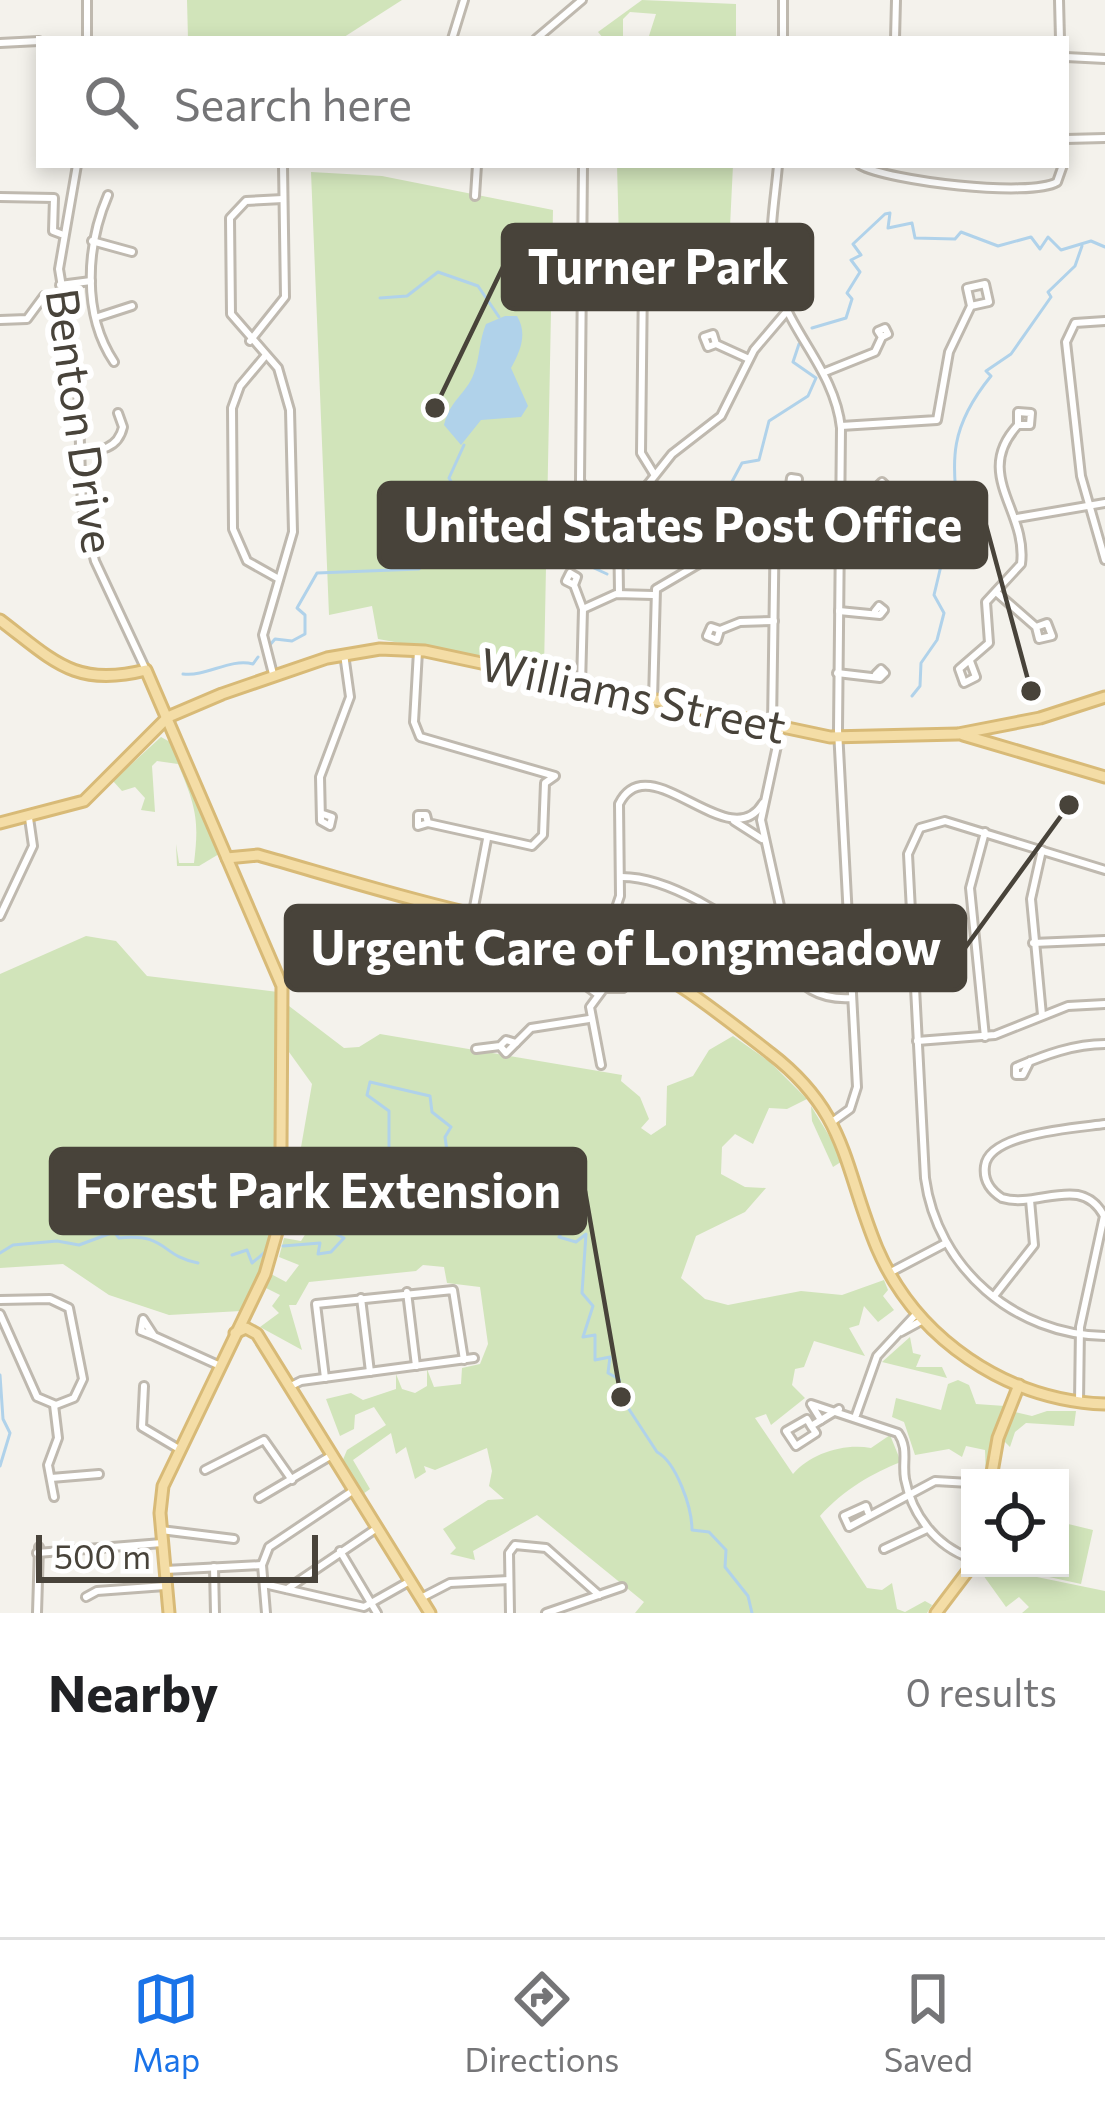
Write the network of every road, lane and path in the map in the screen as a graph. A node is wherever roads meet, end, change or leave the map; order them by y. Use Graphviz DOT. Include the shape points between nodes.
graph roads {
  1 [pos="87,0"];
  2 [pos="464,0"];
  3 [pos="583,0"];
  4 [pos="783,0"];
  5 [pos="896,0"];
  6 [pos="1059,0"];
  7 [pos="87,36"];
  8 [pos="453,36"];
  9 [pos="540,36"];
  10 [pos="783,36"];
  11 [pos="896,36"];
  12 [pos="1060,36"];
  13 [pos="36,41"];
  14 [pos="0,43"];
  15 [pos="1069,57"];
  16 [pos="1105,59"];
  17 [pos="1105,138"];
  18 [pos="1069,139"];
  19 [pos="76,168"];
  20 [pos="283,168"];
  21 [pos="477,168"];
  22 [pos="584,168"];
  23 [pos="778,168"];
  24 [pos="873,168"];
  25 [pos="1062,168"];
  26 [pos="108,195"];
  27 [pos="0,196"];
  28 [pos="475,196"];
  29 [pos="283,199"];
  30 [pos="61,234"];
  31 [pos="92,241"];
  32 [pos="132,253"];
  33 [pos="687,277"];
  34 [pos="643,278"];
  35 [pos="582,280"];
  36 [pos="91,281"];
  37 [pos="60,285"];
  38 [pos="62,296"];
  39 [pos="132,306"];
  40 [pos="971,306"];
  41 [pos="788,310"];
  42 [pos="98,317"];
  43 [pos="0,320"];
  44 [pos="1105,321"];
  45 [pos="882,337"];
  46 [pos="250,340"];
  47 [pos="716,344"];
  48 [pos="266,355"];
  49 [pos="749,359"];
  50 [pos="114,362"];
  51 [pos="824,372"];
  52 [pos="118,412"];
  53 [pos="1018,425"];
  54 [pos="841,426"];
  55 [pos="80,452"];
  56 [pos="654,474"];
  57 [pos="790,485"];
  58 [pos="840,487"];
  59 [pos="877,487"];
  60 [pos="1105,503"];
  61 [pos="1086,506"];
  62 [pos="1017,518"];
  63 [pos="617,522"];
  64 [pos="775,523"];
  65 [pos="839,549"];
  66 [pos="877,549"];
  67 [pos="1105,560"];
  68 [pos="279,580"];
  69 [pos="574,585"];
  70 [pos="996,592"];
  71 [pos="619,593"];
  72 [pos="653,595"];
  73 [pos="583,609"];
  74 [pos="838,610"];
  75 [pos="874,610"];
  76 [pos="0,620"];
  77 [pos="774,621"];
  78 [pos="1036,627"];
  79 [pos="720,630"];
  80 [pos="418,650"];
  81 [pos="344,654"];
  82 [pos="970,661"];
  83 [pos="146,670"];
  84 [pos="837,673"];
  85 [pos="273,674"];
  86 [pos="876,674"];
  87 [pos="580,685"];
  88 [pos="1105,697"];
  89 [pos="653,700"];
  90 [pos="168,717"];
  91 [pos="1009,725"];
  92 [pos="776,727"];
  93 [pos="958,734"];
  94 [pos="148,737"];
  95 [pos="838,737"];
  96 [pos="179,744"];
  97 [pos="1003,745"];
  98 [pos="1105,777"];
  99 [pos="763,803"];
  100 [pos="322,814"];
  101 [pos="29,818"];
  102 [pos="734,821"];
  103 [pos="0,823"];
  104 [pos="428,824"];
  105 [pos="985,832"];
  106 [pos="220,839"];
  107 [pos="487,839"];
  108 [pos="765,842"];
  109 [pos="1042,850"];
  110 [pos="249,854"];
  111 [pos="227,858"];
  112 [pos="1105,870"];
  113 [pos="233,872"];
  114 [pos="620,878"];
  115 [pos="472,914"];
  116 [pos="0,916"];
  117 [pos="500,918"];
  118 [pos="1105,940"];
  119 [pos="911,941"];
  120 [pos="1033,943"];
  121 [pos="604,944"];
  122 [pos="850,945"];
  123 [pos="764,947"];
  124 [pos="639,962"];
  125 [pos="596,993"];
  126 [pos="852,998"];
  127 [pos="1105,1004"];
  128 [pos="1042,1016"];
  129 [pos="589,1019"];
  130 [pos="985,1037"];
  131 [pos="917,1042"];
  132 [pos="1105,1044"];
  133 [pos="476,1049"];
  134 [pos="1030,1061"];
  135 [pos="601,1065"];
  136 [pos="832,1122"];
  137 [pos="1105,1124"];
  138 [pos="1030,1200"];
  139 [pos="1101,1206"];
  140 [pos="1105,1224"];
  141 [pos="946,1243"];
  142 [pos="889,1273"];
  143 [pos="1091,1273"];
  144 [pos="1105,1273"];
  145 [pos="407,1292"];
  146 [pos="992,1297"];
  147 [pos="361,1298"];
  148 [pos="0,1300"];
  149 [pos="245,1313"];
  150 [pos="0,1314"];
  151 [pos="920,1317"];
  152 [pos="254,1330"];
  153 [pos="235,1333"];
  154 [pos="1079,1335"];
  155 [pos="154,1336"];
  156 [pos="1105,1336"];
  157 [pos="474,1358"];
  158 [pos="464,1360"];
  159 [pos="218,1365"];
  160 [pos="416,1366"];
  161 [pos="370,1372"];
  162 [pos="325,1378"];
  163 [pos="1019,1385"];
  164 [pos="144,1387"];
  165 [pos="290,1387"];
  166 [pos="1079,1402"];
  167 [pos="1105,1404"];
  168 [pos="54,1405"];
  169 [pos="839,1409"];
  170 [pos="856,1414"];
  171 [pos="820,1420"];
  172 [pos="811,1426"];
  173 [pos="179,1449"];
  174 [pos="332,1454"];
  175 [pos="992,1469"];
  176 [pos="205,1470"];
  177 [pos="99,1474"];
  178 [pos="51,1478"];
  179 [pos="292,1480"];
  180 [pos="961,1482"];
  181 [pos="354,1490"];
  182 [pos="910,1493"];
  183 [pos="55,1497"];
  184 [pos="259,1498"];
  185 [pos="868,1512"];
  186 [pos="377,1528"];
  187 [pos="927,1529"];
  188 [pos="161,1530"];
  189 [pos="234,1539"];
  190 [pos="162,1544"];
  191 [pos="884,1549"];
  192 [pos="340,1551"];
  193 [pos="961,1552"];
  194 [pos="262,1565"];
  195 [pos="214,1567"];
  196 [pos="165,1570"];
  197 [pos="963,1577"];
  198 [pos="509,1580"];
  199 [pos="410,1581"];
  200 [pos="264,1584"];
  201 [pos="167,1586"];
  202 [pos="622,1587"];
  203 [pos="286,1589"];
  204 [pos="599,1595"];
  205 [pos="86,1598"];
  206 [pos="426,1608"];
  207 [pos="375,1609"];
  208 [pos="38,1613"];
  209 [pos="169,1613"];
  210 [pos="215,1613"];
  211 [pos="266,1613"];
  212 [pos="510,1613"];
  213 [pos="546,1613"];
  214 [pos="936,1613"];
  1 -- 7 [label="street"];
  2 -- 8 [label="street"];
  3 -- 9 [label="street"];
  4 -- 10 [label="street"];
  5 -- 11 [label="street"];
  6 -- 12 [label="street"];
  13 -- 14 [label="street"];
  15 -- 16 [label="street"];
  17 -- 18 [label="street"];
  19 -- 30 [label="street, Benton Drive"];
  20 -- 29 [label="street"];
  21 -- 28 [label="street"];
  22 -- 35 [label="street"];
  23 -- 41 [label="street" via="772,257"];
  24 -- 25 [label="street" via="1038,188 1055,183"];
  26 -- 31 [label="street"];
  27 -- 30 [label="street" via="53,198 53,231"];
  29 -- 46 [label="street" via="284,296"];
  29 -- 46 [label="street" via="246,201 230,218 231,314"];
  30 -- 37 [label="street, Benton Drive"];
  31 -- 32 [label="street"];
  31 -- 36 [label="street"];
  33 -- 34 [label="street"];
  34 -- 35 [label="street"];
  34 -- 56 [label="street" via="641,453"];
  35 -- 63 [label="street" via="580,483"];
  36 -- 37 [label="street"];
  36 -- 42 [label="street"];
  37 -- 38 [label="street, Benton Drive"];
  38 -- 43 [label="street" via="44,296 27,320"];
  38 -- 55 [label="street, Benton Drive"];
  39 -- 42 [label="street"];
  40 -- 40 [label="street" via="988,302 985,284 967,288"];
  40 -- 54 [label="street" via="949,352 937,420"];
  41 -- 49 [label="street"];
  41 -- 51 [label="street"];
  42 -- 50 [label="street"];
  44 -- 61 [label="street" via="1075,323 1066,339"];
  45 -- 51 [label="street" via="868,357"];
  46 -- 48 [label="street"];
  47 -- 49 [label="street"];
  48 -- 68 [label="street" via="285,382 290,410 293,532"];
  48 -- 68 [label="street" via="232,408 232,529 247,561"];
  49 -- 56 [label="street" via="721,416"];
  51 -- 54 [label="street"];
  52 -- 55 [label="street" via="117,441"];
  53 -- 62 [label="street" via="997,469"];
  54 -- 58 [label="street"];
  55 -- 83 [label="street, Benton Drive" via="89,544"];
  56 -- 63 [label="street"];
  57 -- 64 [label="street"];
  58 -- 59 [label="street"];
  58 -- 65 [label="street"];
  60 -- 61 [label="street"];
  61 -- 62 [label="street"];
  61 -- 67 [label="street"];
  62 -- 70 [label="street" via="1021,563"];
  63 -- 71 [label="street"];
  64 -- 72 [label="street" via="728,538"];
  64 -- 77 [label="street"];
  65 -- 66 [label="street"];
  65 -- 74 [label="street"];
  68 -- 85 [label="street" via="263,634"];
  69 -- 73 [label="street"];
  70 -- 78 [label="street"];
  70 -- 82 [label="street" via="984,609 988,646"];
  71 -- 72 [label="street"];
  71 -- 73 [label="street"];
  72 -- 89 [label="street"];
  73 -- 87 [label="street"];
  74 -- 75 [label="street"];
  74 -- 84 [label="street"];
  76 -- 83 [label="main road" via="85,677"];
  77 -- 79 [label="street"];
  77 -- 92 [label="street"];
  80 -- 81 [label="main road, Williams Street"];
  80 -- 87 [label="main road, Williams Street"];
  80 -- 107 [label="street" via="418,735 554,775 545,784 537,843"];
  81 -- 85 [label="main road, Williams Street"];
  81 -- 100 [label="street" via="350,698 320,778"];
  83 -- 90 [label="main road"];
  84 -- 86 [label="street"];
  84 -- 95 [label="street"];
  85 -- 90 [label="main road, Williams Street"];
  87 -- 89 [label="main road, Williams Street"];
  88 -- 91 [label="main road, Williams Street"];
  89 -- 92 [label="main road, Williams Street"];
  90 -- 94 [label="main road"];
  90 -- 96 [label="main road"];
  91 -- 93 [label="main road, Williams Street"];
  91 -- 97 [label="main road"];
  92 -- 95 [label="main road, Williams Street"];
  92 -- 99 [label="street"];
  93 -- 95 [label="main road, Williams Street"];
  93 -- 97 [label="main road"];
  94 -- 96 [label="main road" via="165,734"];
  94 -- 101 [label="main road" via="84,801"];
  95 -- 122 [label="street"];
  96 -- 106 [label="main road"];
  97 -- 98 [label="main road"];
  99 -- 102 [label="street" via="752,817"];
  99 -- 108 [label="street"];
  101 -- 103 [label="main road"];
  101 -- 116 [label="street" via="29,859"];
  102 -- 108 [label="street"];
  102 -- 114 [label="street" via="667,790 632,788 619,803"];
  104 -- 107 [label="street"];
  105 -- 109 [label="street"];
  105 -- 119 [label="street" via="938,821 914,835"];
  105 -- 130 [label="street" via="970,888"];
  106 -- 110 [label="main road"];
  106 -- 111 [label="main road"];
  107 -- 115 [label="street"];
  108 -- 123 [label="street" via="780,906"];
  109 -- 112 [label="street"];
  109 -- 120 [label="street" via="1031,890"];
  110 -- 111 [label="main road"];
  110 -- 113 [label="main road"];
  110 -- 115 [label="main road"];
  111 -- 113 [label="main road"];
  113 -- 149 [label="main road" via="283,991 281,1148 291,1184 270,1262"];
  114 -- 121 [label="street"];
  114 -- 123 [label="street" via="670,885"];
  115 -- 117 [label="main road"];
  117 -- 121 [label="main road"];
  117 -- 125 [label="street" via="495,953 506,968 569,974"];
  118 -- 120 [label="street"];
  119 -- 122 [label="street"];
  119 -- 131 [label="street"];
  120 -- 128 [label="street"];
  121 -- 124 [label="main road"];
  122 -- 126 [label="street"];
  123 -- 126 [label="street" via="805,989 825,999"];
  124 -- 125 [label="street" via="623,988"];
  124 -- 136 [label="main road" via="780,1061"];
  125 -- 129 [label="street"];
  126 -- 136 [label="street" via="857,1094"];
  127 -- 128 [label="street"];
  128 -- 130 [label="street"];
  129 -- 133 [label="street" via="529,1028 516,1043"];
  129 -- 135 [label="street"];
  130 -- 131 [label="street"];
  131 -- 141 [label="street" via="926,1188"];
  132 -- 134 [label="street"];
  136 -- 142 [label="main road"];
  137 -- 138 [label="street" via="993,1149 985,1172 991,1190 1009,1201"];
  138 -- 139 [label="street" via="1072,1193"];
  138 -- 146 [label="street" via="1034,1245"];
  139 -- 140 [label="street"];
  140 -- 143 [label="street"];
  141 -- 142 [label="street"];
  141 -- 146 [label="street"];
  142 -- 151 [label="main road"];
  143 -- 144 [label="street"];
  143 -- 154 [label="street"];
  145 -- 147 [label="street"];
  145 -- 158 [label="street" via="453,1289"];
  145 -- 160 [label="street"];
  146 -- 154 [label="street"];
  147 -- 161 [label="street"];
  147 -- 162 [label="street" via="316,1304"];
  148 -- 168 [label="street" via="50,1299 72,1313 82,1384 70,1401"];
  149 -- 152 [label="main road"];
  149 -- 153 [label="main road"];
  150 -- 168 [label="street" via="34,1393"];
  151 -- 163 [label="main road" via="968,1359"];
  151 -- 170 [label="street" via="875,1359"];
  152 -- 153 [label="main road"];
  152 -- 165 [label="main road"];
  153 -- 159 [label="main road"];
  154 -- 156 [label="street"];
  154 -- 166 [label="street"];
  155 -- 159 [label="street"];
  157 -- 158 [label="street"];
  158 -- 160 [label="street"];
  159 -- 173 [label="main road"];
  160 -- 161 [label="street"];
  161 -- 162 [label="street"];
  162 -- 165 [label="street"];
  163 -- 166 [label="main road"];
  163 -- 175 [label="main road"];
  164 -- 173 [label="street" via="142,1427"];
  165 -- 174 [label="main road"];
  166 -- 167 [label="main road"];
  168 -- 178 [label="street"];
  169 -- 170 [label="street"];
  169 -- 171 [label="street"];
  169 -- 171 [label="street" via="812,1404"];
  170 -- 182 [label="street" via="901,1436"];
  171 -- 172 [label="street"];
  172 -- 172 [label="street" via="816,1433 796,1446 786,1431 806,1419"];
  173 -- 188 [label="main road" via="162,1490"];
  174 -- 179 [label="street"];
  174 -- 181 [label="main road"];
  176 -- 179 [label="street" via="264,1440"];
  177 -- 178 [label="street"];
  178 -- 183 [label="street"];
  179 -- 184 [label="street"];
  180 -- 182 [label="street" via="939,1480"];
  181 -- 186 [label="main road"];
  181 -- 194 [label="street" via="269,1547"];
  182 -- 185 [label="street"];
  182 -- 187 [label="street"];
  186 -- 192 [label="street"];
  186 -- 199 [label="main road"];
  187 -- 191 [label="street"];
  187 -- 193 [label="street"];
  188 -- 189 [label="street"];
  188 -- 190 [label="main road"];
  190 -- 196 [label="main road"];
  190 -- 208 [label="street" via="38,1550"];
  192 -- 203 [label="street"];
  192 -- 207 [label="street"];
  194 -- 195 [label="street"];
  194 -- 200 [label="street"];
  195 -- 196 [label="street"];
  195 -- 210 [label="street"];
  196 -- 201 [label="main road"];
  197 -- 214 [label="main road"];
  198 -- 204 [label="street" via="510,1548 524,1544 556,1554"];
  198 -- 206 [label="street" via="450,1582"];
  198 -- 212 [label="street"];
  199 -- 206 [label="main road"];
  199 -- 207 [label="street"];
  200 -- 203 [label="street"];
  200 -- 211 [label="street"];
  201 -- 205 [label="street"];
  201 -- 209 [label="main road"];
  202 -- 204 [label="street"];
  203 -- 207 [label="street"];
  204 -- 213 [label="street"];
}
